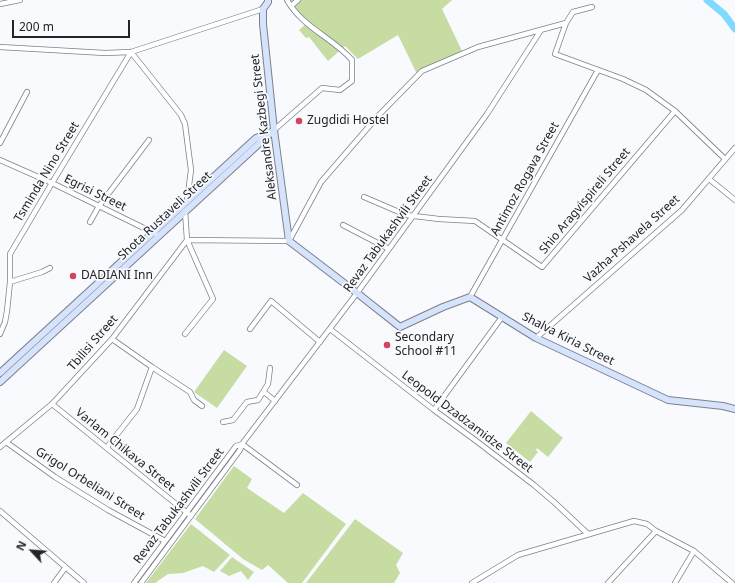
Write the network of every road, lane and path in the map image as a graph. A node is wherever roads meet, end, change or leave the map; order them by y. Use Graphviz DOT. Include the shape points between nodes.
graph roads {
  1 [pos="20,0"];
  2 [pos="268,0"];
  3 [pos="287,0"];
  4 [pos="298,0"];
  5 [pos="0,4"];
  6 [pos="291,6"];
  7 [pos="592,7"];
  8 [pos="263,9"];
  9 [pos="566,23"];
  10 [pos="541,30"];
  11 [pos="0,48"];
  12 [pos="131,52"];
  13 [pos="598,70"];
  14 [pos="26,92"];
  15 [pos="675,111"];
  16 [pos="274,130"];
  17 [pos="149,140"];
  18 [pos="0,143"];
  19 [pos="735,148"];
  20 [pos="725,159"];
  21 [pos="0,160"];
  22 [pos="708,179"];
  23 [pos="52,183"];
  24 [pos="364,197"];
  25 [pos="735,200"];
  26 [pos="187,202"];
  27 [pos="99,206"];
  28 [pos="185,212"];
  29 [pos="413,216"];
  30 [pos="90,222"];
  31 [pos="342,225"];
  32 [pos="153,232"];
  33 [pos="160,236"];
  34 [pos="187,240"];
  35 [pos="503,240"];
  36 [pos="289,241"];
  37 [pos="389,249"];
  38 [pos="50,268"];
  39 [pos="10,282"];
  40 [pos="357,293"];
  41 [pos="470,297"];
  42 [pos="502,317"];
  43 [pos="250,329"];
  44 [pos="330,329"];
  45 [pos="0,334"];
  46 [pos="185,334"];
  47 [pos="112,338"];
  48 [pos="536,338"];
  49 [pos="320,342"];
  50 [pos="152,367"];
  51 [pos="270,368"];
  52 [pos="0,373"];
  53 [pos="0,382"];
  54 [pos="264,392"];
  55 [pos="275,402"];
  56 [pos="52,404"];
  57 [pos="202,406"];
  58 [pos="735,409"];
  59 [pos="434,410"];
  60 [pos="223,422"];
  61 [pos="6,442"];
  62 [pos="242,444"];
  63 [pos="0,447"];
  64 [pos="107,447"];
  65 [pos="297,485"];
  66 [pos="0,511"];
  67 [pos="186,513"];
  68 [pos="191,516"];
  69 [pos="656,531"];
  70 [pos="588,534"];
  71 [pos="165,541"];
  72 [pos="694,551"];
  73 [pos="65,568"];
  74 [pos="54,583"];
  75 [pos="84,583"];
  76 [pos="134,583"];
  77 [pos="141,583"];
  78 [pos="472,583"];
  79 [pos="608,583"];
  80 [pos="675,583"];
  81 [pos="732,583"];
  1 -- 5 [label="street"];
  2 -- 8 [label="street"];
  3 -- 6 [label="street"];
  4 -- 6 [label="street"];
  6 -- 16 [label="street, Shota Rustaveli Street" via="301,18 352,60 352,81 340,90 322,88"];
  7 -- 9 [label="street" via="573,12"];
  8 -- 12 [label="street"];
  8 -- 16 [label="street, Aleksandre Kazbegi Street"];
  9 -- 10 [label="street"];
  9 -- 13 [label="street" via="555,54"];
  10 -- 29 [label="street, Revaz Tabukashvili Street" via="487,114"];
  10 -- 36 [label="street" via="478,47 422,71 378,116 321,182"];
  11 -- 12 [label="street"];
  12 -- 23 [label="street, Tsminda Nino Street"];
  12 -- 26 [label="street" via="181,115 185,124 191,170"];
  13 -- 15 [label="street" via="646,90"];
  13 -- 35 [label="street, Antimoz Rogava Street"];
  14 -- 18 [label="street"];
  15 -- 20 [label="street"];
  15 -- 35 [label="street, Shio Aragvispireli Street" via="542,268"];
  16 -- 26 [label="street, Shota Rustaveli Street" via="256,138"];
  16 -- 28 [label="street, Shota Rustaveli Street"];
  16 -- 36 [label="street, Aleksandre Kazbegi Street"];
  17 -- 27 [label="street"];
  19 -- 20 [label="street, Vazha-Pshavela Street"];
  20 -- 22 [label="street, Vazha-Pshavela Street"];
  21 -- 23 [label="street, Egrisi Street"];
  22 -- 25 [label="street"];
  22 -- 48 [label="street, Vazha-Pshavela Street" via="682,210"];
  23 -- 27 [label="street, Egrisi Street"];
  23 -- 39 [label="street, Tsminda Nino Street" via="10,254"];
  24 -- 29 [label="street"];
  26 -- 28 [label="street"];
  26 -- 32 [label="street, Shota Rustaveli Street"];
  27 -- 30 [label="street"];
  27 -- 32 [label="street, Egrisi Street"];
  28 -- 33 [label="street, Shota Rustaveli Street"];
  28 -- 34 [label="street"];
  29 -- 35 [label="street" via="475,221"];
  29 -- 37 [label="street, Revaz Tabukashvili Street"];
  31 -- 37 [label="street"];
  32 -- 33 [label="street, Egrisi Street"];
  32 -- 52 [label="street, Shota Rustaveli Street"];
  33 -- 53 [label="street, Shota Rustaveli Street"];
  34 -- 36 [label="street"];
  34 -- 46 [label="street" via="213,299"];
  34 -- 47 [label="street, Tbilisi Street"];
  35 -- 41 [label="street, Antimoz Rogava Street"];
  36 -- 40 [label="street"];
  37 -- 40 [label="street, Revaz Tabukashvili Street"];
  38 -- 39 [label="street"];
  39 -- 45 [label="street, Tsminda Nino Street" via="5,322"];
  40 -- 41 [label="street" via="400,327"];
  40 -- 44 [label="street, Revaz Tabukashvili Street"];
  41 -- 42 [label="street, Shalva Kiria Street"];
  42 -- 48 [label="street, Shalva Kiria Street"];
  42 -- 59 [label="street"];
  43 -- 49 [label="street" via="271,301"];
  44 -- 49 [label="street, Revaz Tabukashvili Street"];
  44 -- 59 [label="street, Leopold Dzadzamidze Street"];
  47 -- 50 [label="street"];
  47 -- 56 [label="street, Tbilisi Street"];
  48 -- 58 [label="street, Shalva Kiria Street" via="668,400"];
  49 -- 55 [label="street, Revaz Tabukashvili Street"];
  50 -- 57 [label="street" via="190,392 194,400"];
  50 -- 64 [label="street" via="137,409"];
  51 -- 54 [label="street"];
  54 -- 55 [label="street"];
  54 -- 60 [label="street" via="258,400 247,402 233,420"];
  55 -- 62 [label="street, Revaz Tabukashvili Street"];
  56 -- 61 [label="street, Tbilisi Street"];
  56 -- 64 [label="street, Varlam Chikava Street"];
  59 -- 70 [label="street, Leopold Dzadzamidze Street" via="534,485"];
  61 -- 63 [label="street, Tbilisi Street"];
  61 -- 71 [label="street, Grigol Orbeliani Street" via="55,477"];
  62 -- 65 [label="street"];
  62 -- 67 [label="street, Revaz Tabukashvili Street" via="236,446"];
  62 -- 68 [label="street, Revaz Tabukashvili Street"];
  64 -- 67 [label="street, Varlam Chikava Street"];
  66 -- 73 [label="street"];
  67 -- 68 [label="street, Varlam Chikava Street"];
  67 -- 71 [label="street, Revaz Tabukashvili Street"];
  68 -- 77 [label="street, Revaz Tabukashvili Street"];
  69 -- 70 [label="street" via="646,524 634,521"];
  69 -- 72 [label="street"];
  69 -- 79 [label="street"];
  70 -- 78 [label="street" via="518,555"];
  71 -- 76 [label="street, Revaz Tabukashvili Street"];
  72 -- 80 [label="street"];
  72 -- 81 [label="street"];
  73 -- 74 [label="street"];
  73 -- 75 [label="street"];
}
